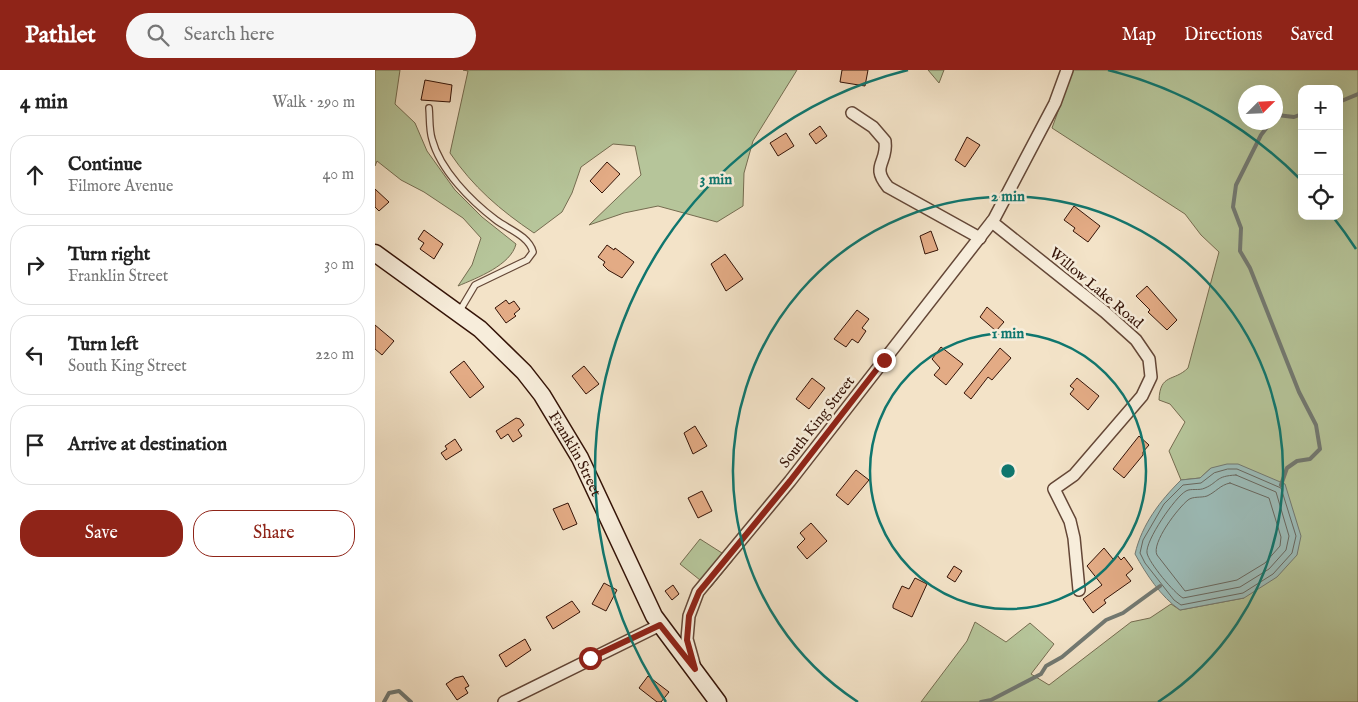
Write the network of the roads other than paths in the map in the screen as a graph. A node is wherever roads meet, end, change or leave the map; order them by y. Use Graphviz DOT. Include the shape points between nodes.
graph roads {
  1 [pos="1067,70"];
  2 [pos="429,108"];
  3 [pos="852,114"];
  4 [pos="992,222"];
  5 [pos="980,238"];
  6 [pos="375,253"];
  7 [pos="459,312"];
  8 [pos="1079,590"];
  9 [pos="660,625"];
  10 [pos="695,669"];
  11 [pos="503,702"];
  12 [pos="718,702"];
  1 -- 4 [label="street, South King Street" via="1055,104"];
  2 -- 7 [label="lane" via="432,138 449,172 481,207 523,238 533,252 527,260 475,285"];
  3 -- 5 [label="street" via="885,141 885,152 878,170 889,188"];
  4 -- 5 [label="street, South King Street"];
  4 -- 8 [label="street, Willow Lake Road" via="1105,312 1136,340 1149,359 1151,377 1142,396 1073,474 1053,489 1075,538"];
  5 -- 10 [label="street, South King Street" via="699,592 689,616 687,640"];
  6 -- 7 [label="main road, Franklin Street"];
  7 -- 9 [label="main road, Franklin Street" via="524,372 557,417"];
  9 -- 10 [label="main road, Franklin Street"];
  9 -- 11 [label="street"];
  10 -- 12 [label="main road, Franklin Street"];
}
